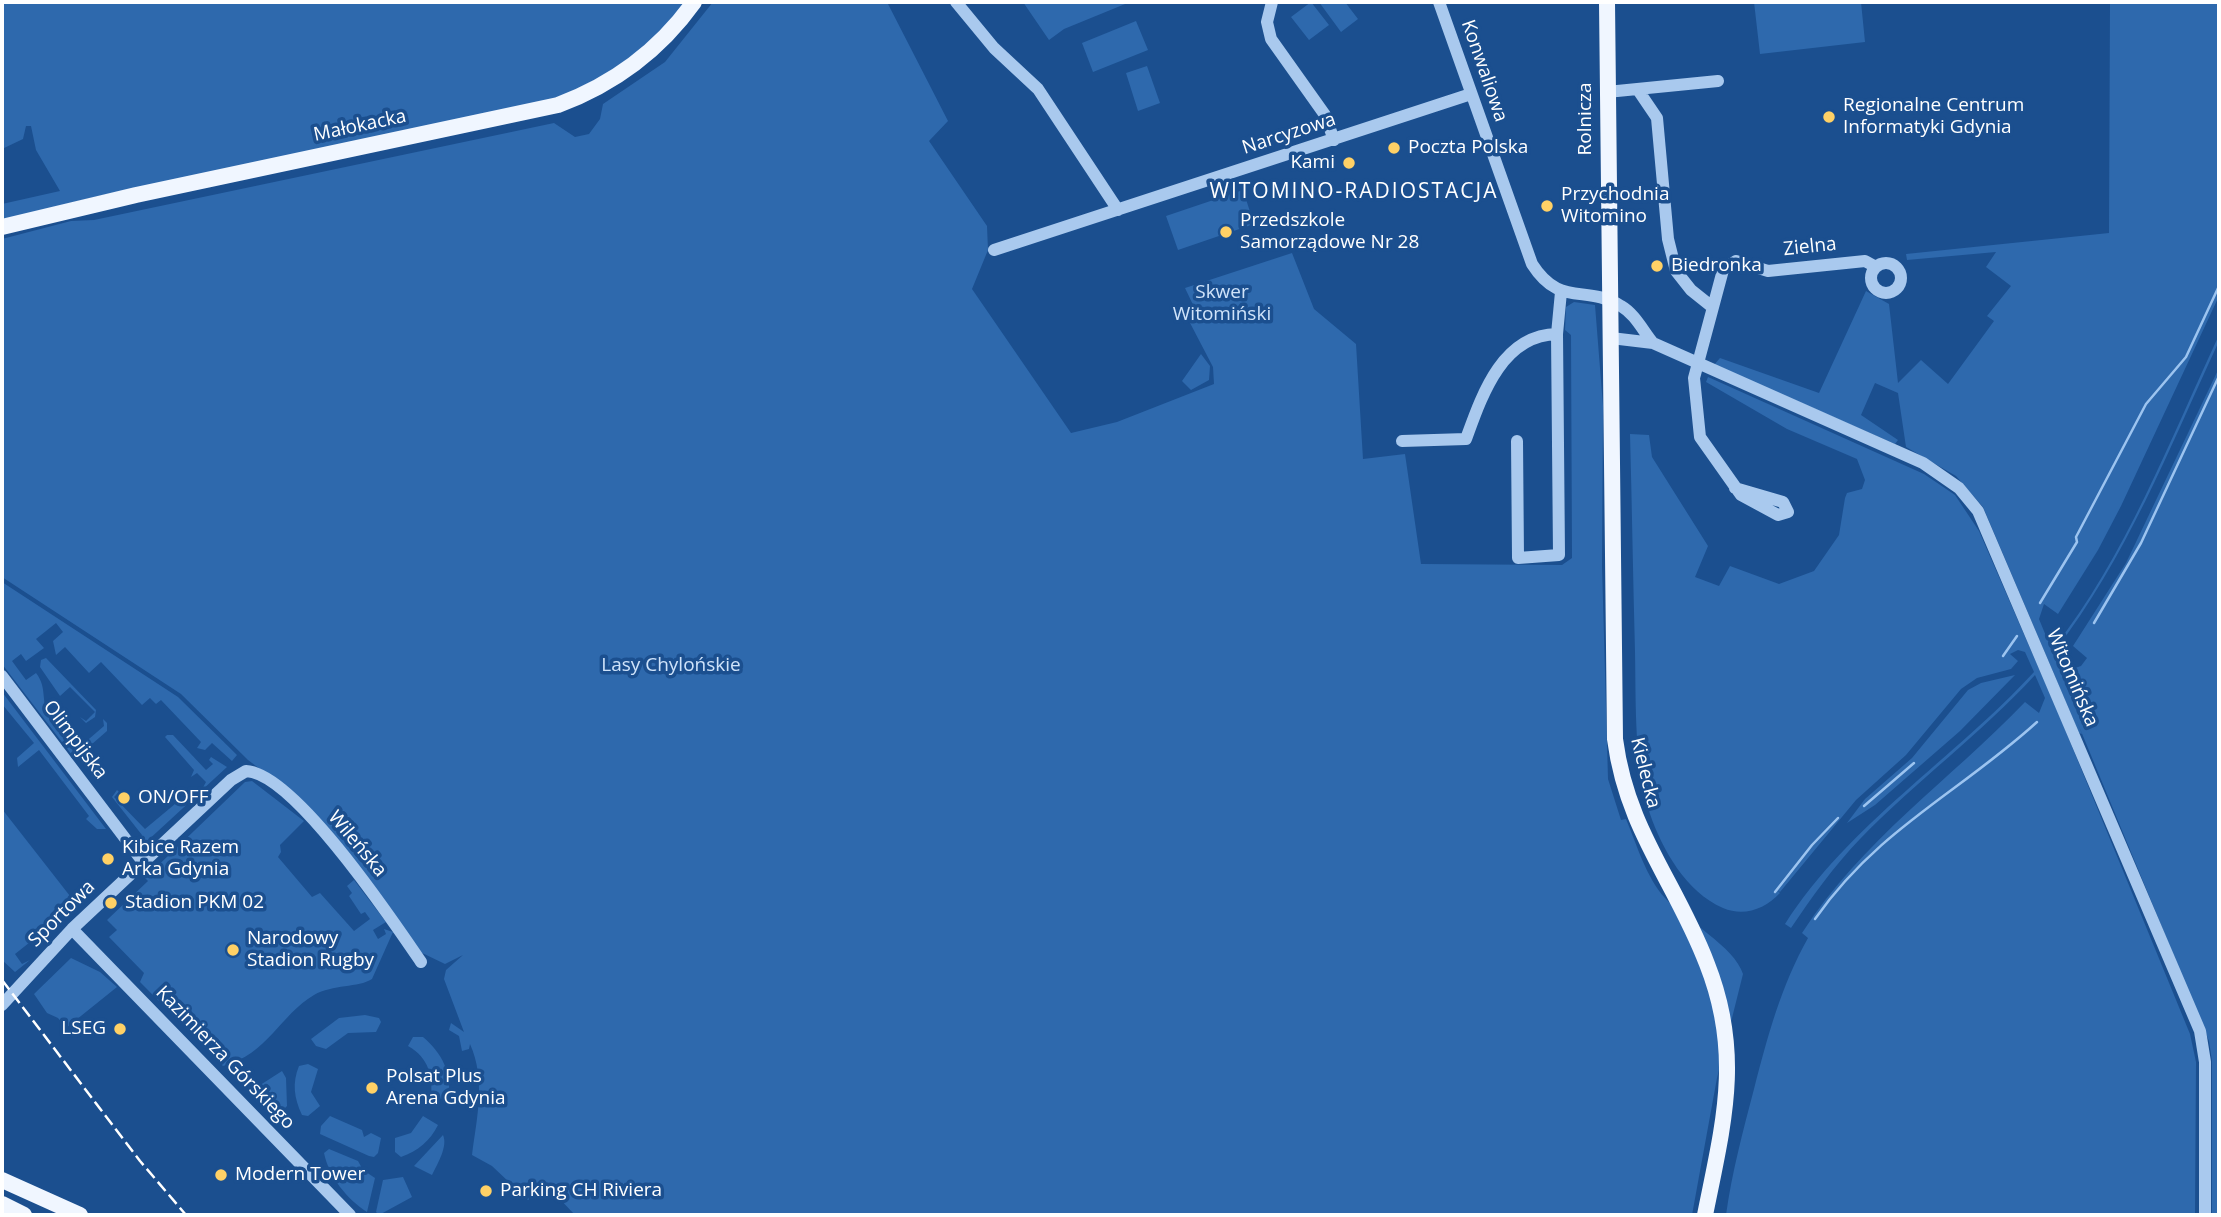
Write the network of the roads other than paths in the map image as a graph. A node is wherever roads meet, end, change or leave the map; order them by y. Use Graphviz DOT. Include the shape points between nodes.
graph roads {
  1 [pos="694,2"];
  2 [pos="957,2"];
  3 [pos="1272,2"];
  4 [pos="1439,2"];
  5 [pos="1607,2"];
  6 [pos="1718,81"];
  7 [pos="1638,89"];
  8 [pos="1607,92"];
  9 [pos="1472,94"];
  10 [pos="1334,140"];
  11 [pos="1118,210"];
  12 [pos="2,227"];
  13 [pos="994,250"];
  14 [pos="1876,267"];
  15 [pos="1561,292"];
  16 [pos="1610,301"];
  17 [pos="1711,306"];
  18 [pos="1611,320"];
  19 [pos="1557,334"];
  20 [pos="1611,338"];
  21 [pos="1653,343"];
  22 [pos="1698,364"];
  23 [pos="1402,441"];
  24 [pos="1517,441"];
  25 [pos="1735,488"];
  26 [pos="2,676"];
  27 [pos="246,771"];
  28 [pos="143,862"];
  29 [pos="72,929"];
  30 [pos="421,962"];
  31 [pos="2,1005"];
  32 [pos="2,1180"];
  33 [pos="2,1204"];
  34 [pos="24,1215"];
  35 [pos="80,1215"];
  36 [pos="350,1215"];
  37 [pos="1705,1215"];
  38 [pos="2204,1215"];
  1 -- 12 [label="main road, Małokacka" via="634,65 558,105"];
  2 -- 11 [label="street" via="994,48 1038,89"];
  3 -- 10 [label="street" via="1267,22 1271,39 1325,115"];
  4 -- 9 [label="street, Konwaliowa"];
  5 -- 8 [label="main road, Rolnicza"];
  6 -- 7 [label="street"];
  7 -- 8 [label="street"];
  7 -- 17 [label="street" via="1657,118 1675,271"];
  8 -- 16 [label="main road, Rolnicza"];
  9 -- 10 [label="street, Narcyzowa"];
  9 -- 15 [label="street, Konwaliowa" via="1532,264 1540,277"];
  10 -- 11 [label="street, Narcyzowa"];
  11 -- 13 [label="street, Narcyzowa"];
  14 -- 17 [label="street, Zielna" via="1865,261 1768,271 1736,261 1723,270"];
  15 -- 16 [label="street"];
  15 -- 19 [label="street"];
  16 -- 18 [label="main road, Rolnicza"];
  16 -- 21 [label="street, Witomińska" via="1624,307"];
  17 -- 22 [label="street, Zielna"];
  18 -- 20 [label="main road, Kielecka"];
  19 -- 23 [label="street" via="1528,342 1497,368 1466,439"];
  19 -- 24 [label="street" via="1559,555 1518,558"];
  20 -- 21 [label="street, Witomińska"];
  20 -- 37 [label="main road, Kielecka" via="1617,756 1636,822 1717,991 1726,1047 1727,1101"];
  21 -- 22 [label="street, Witomińska"];
  22 -- 25 [label="street, Zielna" via="1694,378 1700,437"];
  22 -- 38 [label="street, Witomińska" via="1923,463 1949,480 1978,511 2200,1031 2205,1062"];
  26 -- 28 [label="street, Olimpijska"];
  27 -- 28 [label="street, Sportowa" via="235,776"];
  27 -- 30 [label="street, Wileńska" via="264,777 321,829 380,901"];
  28 -- 29 [label="street, Sportowa"];
  29 -- 31 [label="street, Sportowa"];
  29 -- 36 [label="street, Kazimierza Górskiego"];
  32 -- 35 [label="main road"];
  33 -- 34 [label="main road"];
}
